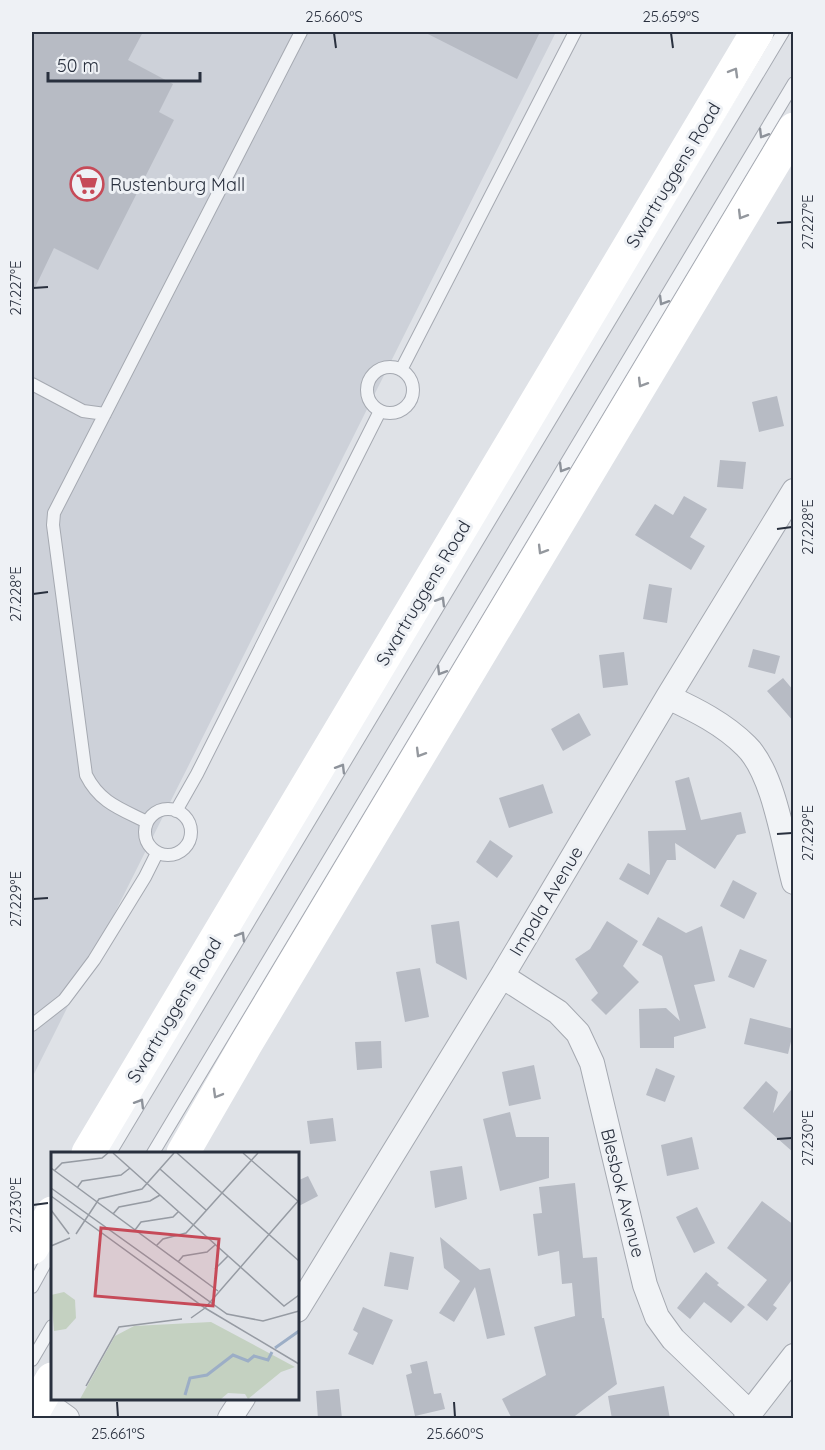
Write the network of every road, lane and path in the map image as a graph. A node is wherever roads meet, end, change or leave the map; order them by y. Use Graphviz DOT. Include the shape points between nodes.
graph roads {
  1 [pos="301,32"];
  2 [pos="574,32"];
  3 [pos="757,32"];
  4 [pos="783,32"];
  5 [pos="794,83"];
  6 [pos="794,129"];
  7 [pos="401,370"];
  8 [pos="32,384"];
  9 [pos="380,411"];
  10 [pos="105,414"];
  11 [pos="794,491"];
  12 [pos="668,697"];
  13 [pos="176,810"];
  14 [pos="147,822"];
  15 [pos="156,853"];
  16 [pos="794,882"];
  17 [pos="502,976"];
  18 [pos="32,1025"];
  19 [pos="89,1152"];
  20 [pos="111,1152"];
  21 [pos="154,1152"];
  22 [pos="184,1152"];
  23 [pos="51,1215"];
  24 [pos="32,1248"];
  25 [pos="51,1253"];
  26 [pos="32,1287"];
  27 [pos="298,1308"];
  28 [pos="51,1328"];
  29 [pos="794,1356"];
  30 [pos="32,1360"];
  31 [pos="39,1397"];
  32 [pos="242,1399"];
  33 [pos="748,1416"];
  34 [pos="67,1419"];
  35 [pos="230,1419"];
  1 -- 10 [label="lane"];
  2 -- 7 [label="lane"];
  19 -- 3 [label="main road, Swartruggens Road, one-way"];
  20 -- 4 [label="lane, one-way"];
  5 -- 21 [label="lane, one-way"];
  6 -- 22 [label="main road, one-way"];
  7 -- 9 [label="lane" via="413,386 411,401 400,411"];
  7 -- 9 [label="lane" via="383,368 370,378 369,399"];
  8 -- 10 [label="lane" via="83,411"];
  9 -- 13 [label="lane"];
  10 -- 14 [label="lane" via="54,513 53,525 86,775 107,802"];
  11 -- 12 [label="street, Impala Avenue"];
  12 -- 16 [label="street" via="700,711 748,748 773,799"];
  12 -- 17 [label="street, Impala Avenue"];
  13 -- 14 [label="lane" via="161,810"];
  13 -- 15 [label="lane" via="191,828 189,843 178,853"];
  14 -- 15 [label="lane" via="147,842"];
  15 -- 18 [label="lane" via="88,968 64,1000"];
  17 -- 27 [label="street, Impala Avenue"];
  17 -- 33 [label="street, Blesbok Avenue" via="558,1012 578,1033 592,1063 645,1285 657,1317 673,1340"];
  23 -- 24 [label="main road"];
  25 -- 26 [label="lane"];
  28 -- 30 [label="lane"];
  29 -- 33 [label="street"];
  31 -- 34 [label="street"];
  32 -- 35 [label="street"];
}
